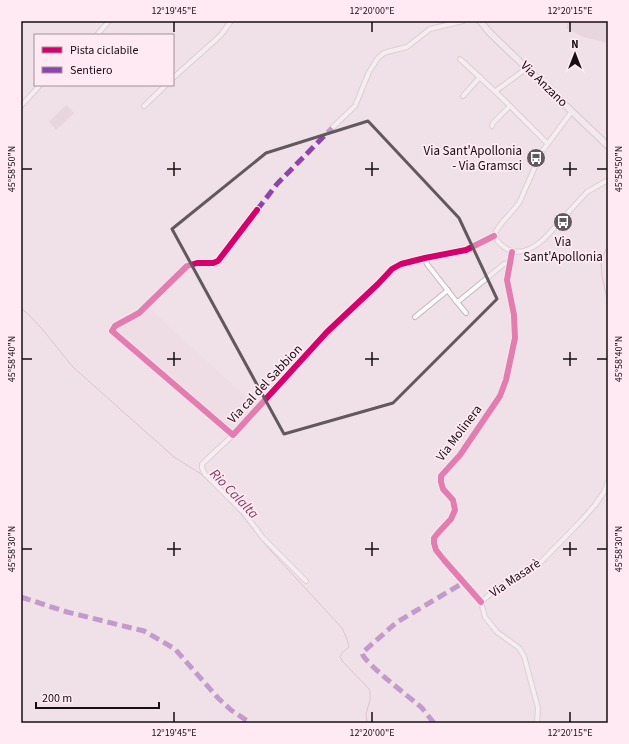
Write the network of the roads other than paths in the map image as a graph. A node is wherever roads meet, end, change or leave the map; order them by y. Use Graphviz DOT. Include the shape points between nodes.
graph roads {
  1 [pos="109,21"];
  2 [pos="232,21"];
  3 [pos="464,21"];
  4 [pos="480,21"];
  5 [pos="98,34"];
  6 [pos="460,59"];
  7 [pos="527,68"];
  8 [pos="174,77"];
  9 [pos="480,77"];
  10 [pos="39,86"];
  11 [pos="165,86"];
  12 [pos="497,93"];
  13 [pos="463,96"];
  14 [pos="21,106"];
  15 [pos="144,106"];
  16 [pos="510,106"];
  17 [pos="572,111"];
  18 [pos="492,126"];
  19 [pos="332,128"];
  20 [pos="547,143"];
  21 [pos="608,146"];
  22 [pos="608,180"];
  23 [pos="257,210"];
  24 [pos="494,236"];
  25 [pos="512,252"];
  26 [pos="425,258"];
  27 [pos="510,263"];
  28 [pos="448,290"];
  29 [pos="456,300"];
  30 [pos="466,313"];
  31 [pos="415,317"];
  32 [pos="233,435"];
  33 [pos="608,482"];
  34 [pos="306,580"];
  35 [pos="480,602"];
  36 [pos="537,723"];
  1 -- 5 [label="street"];
  2 -- 8 [label="street" via="221,35"];
  3 -- 19 [label="street" via="430,29 406,47 384,53 369,72 355,106"];
  4 -- 7 [label="main road, Via Anzano"];
  6 -- 9 [label="street"];
  7 -- 12 [label="street"];
  7 -- 17 [label="main road, Via Anzano"];
  9 -- 12 [label="street"];
  9 -- 13 [label="street"];
  10 -- 14 [label="street"];
  11 -- 15 [label="street"];
  12 -- 16 [label="street"];
  16 -- 18 [label="street"];
  16 -- 20 [label="street"];
  17 -- 20 [label="street"];
  17 -- 21 [label="main road, Via Anzano"];
  20 -- 24 [label="street" via="516,207"];
  22 -- 25 [label="street" via="587,192 540,243 526,250"];
  23 -- 32 [label="street, Via cal del Sabbion" via="218,261 186,266 143,309 115,326 112,331"];
  24 -- 25 [label="street"];
  24 -- 26 [label="street" via="466,250"];
  25 -- 27 [label="street, Via Molinera"];
  26 -- 28 [label="street"];
  26 -- 32 [label="street, Via cal del Sabbion" via="392,269 327,332"];
  27 -- 29 [label="street" via="504,264 459,301"];
  27 -- 35 [label="street, Via Molinera" via="507,280 515,332 505,384 460,455 441,476 443,489 456,510 434,538 436,550"];
  28 -- 29 [label="street"];
  28 -- 31 [label="street"];
  29 -- 30 [label="street"];
  32 -- 34 [label="street" via="202,464 205,474 244,513 263,538"];
  33 -- 35 [label="street, Via Masarè" via="595,505 539,564 497,588"];
  35 -- 36 [label="street, Via Masarè" via="485,618 497,632 519,648 524,656 538,708"];
}
